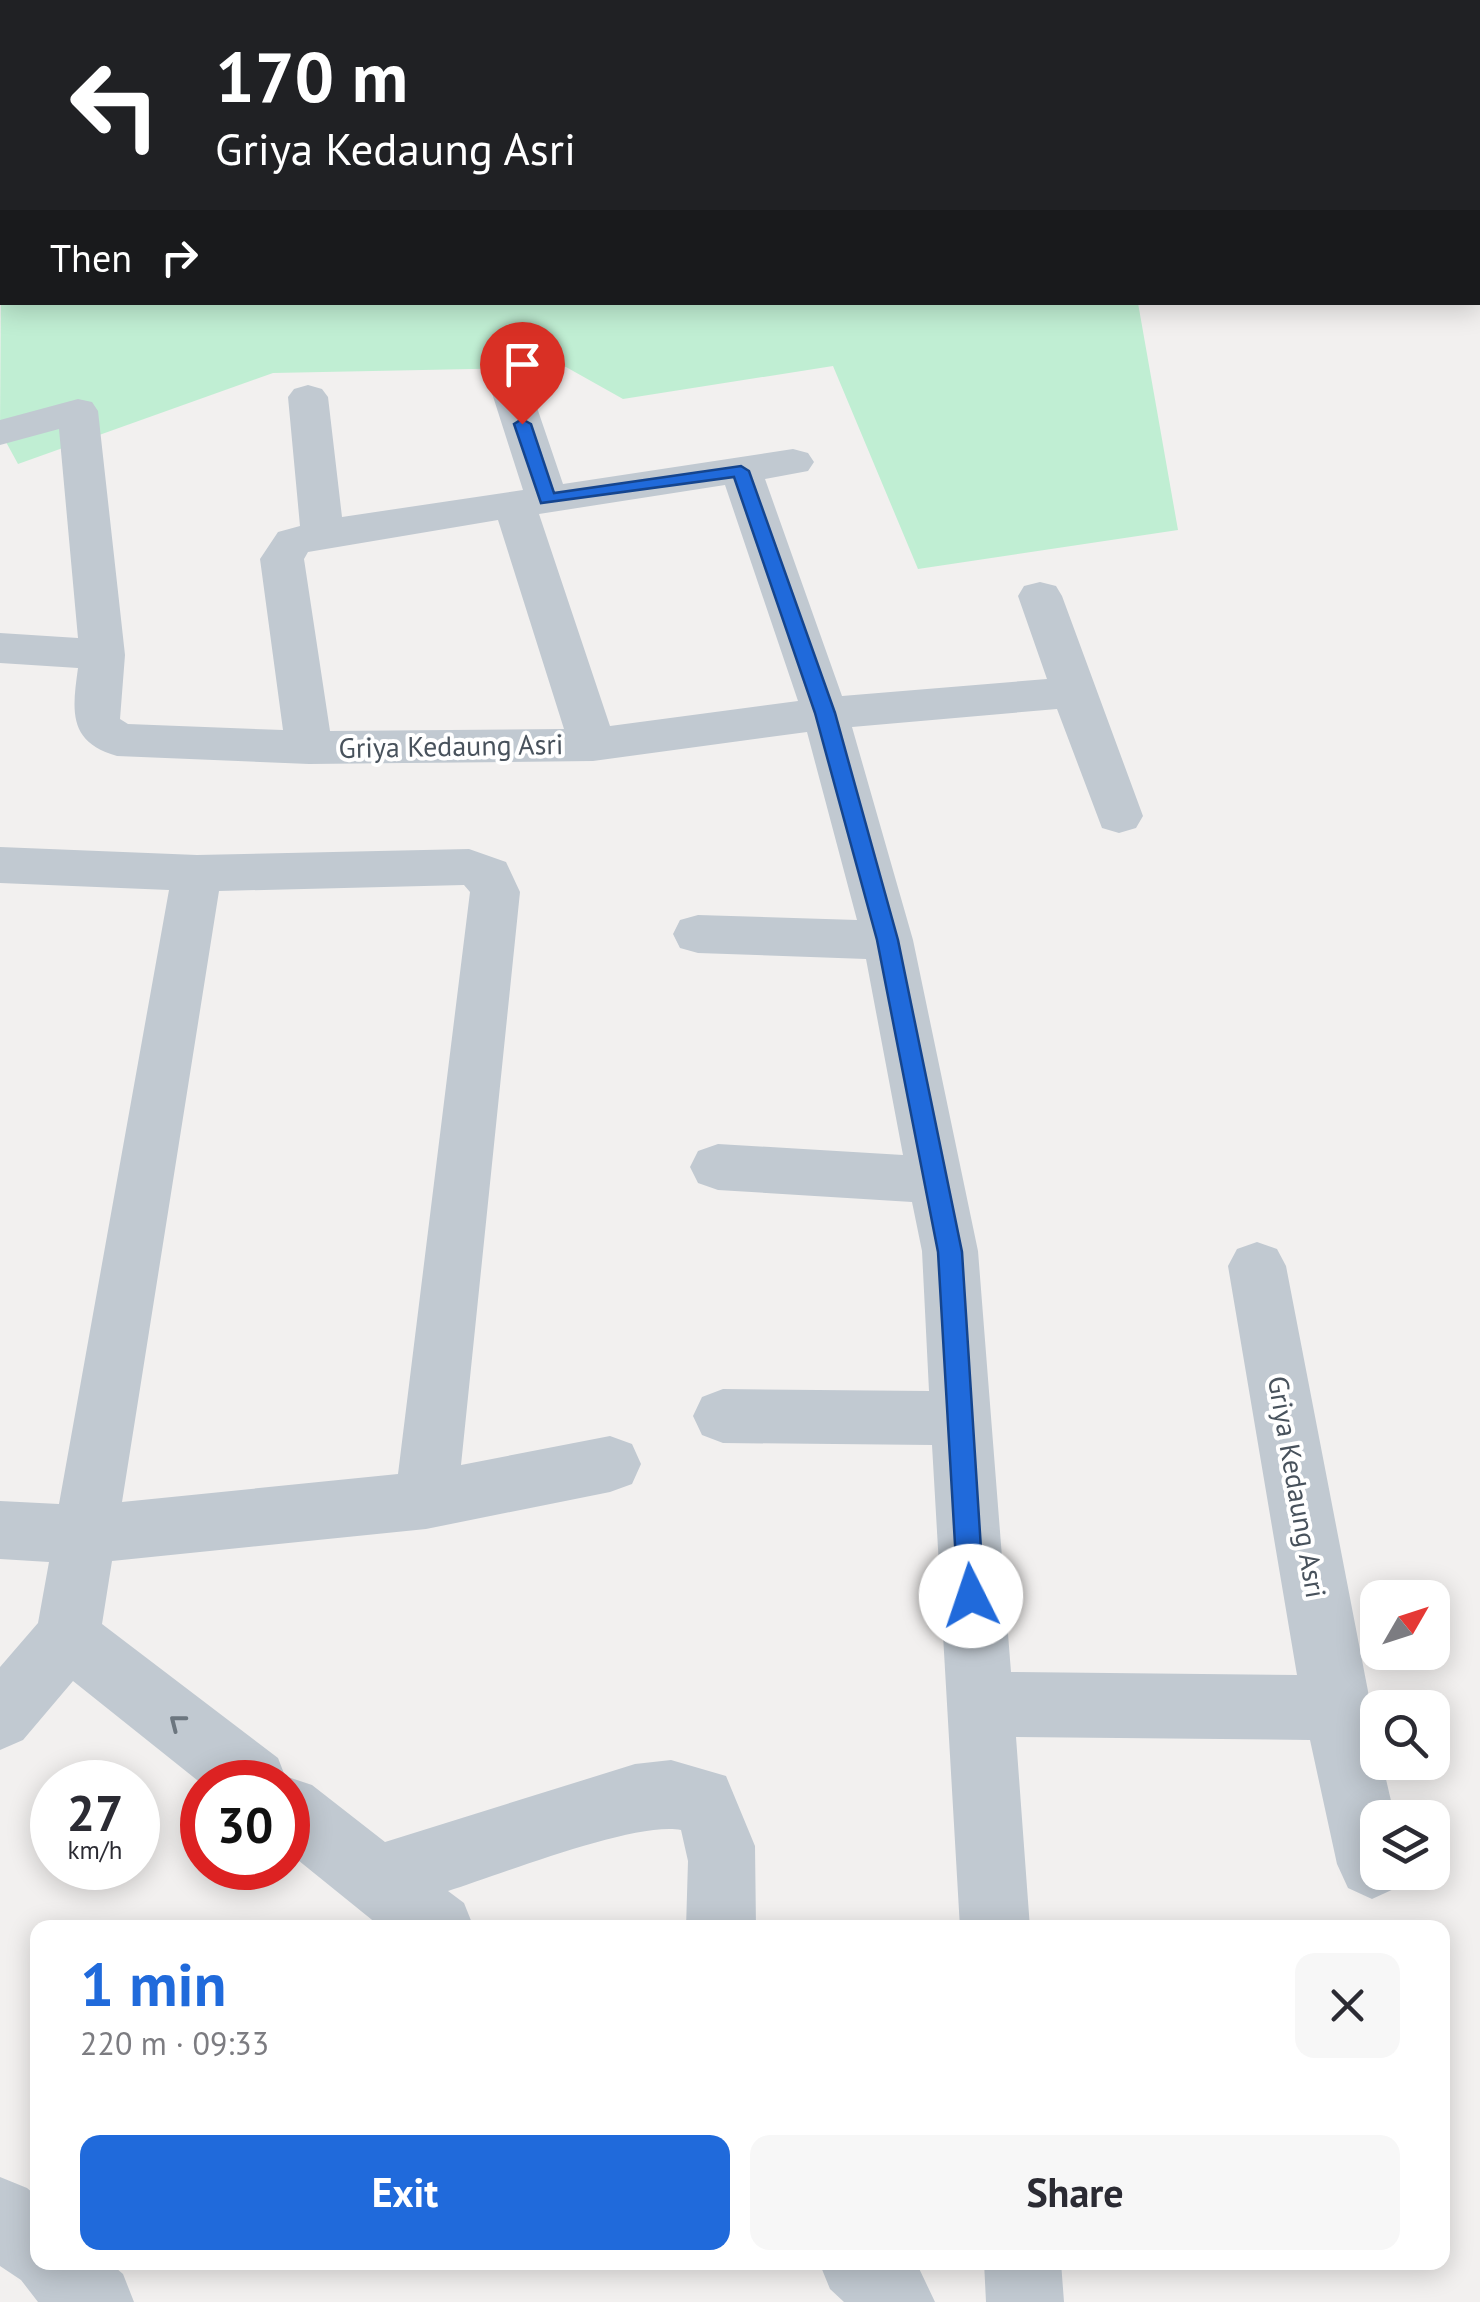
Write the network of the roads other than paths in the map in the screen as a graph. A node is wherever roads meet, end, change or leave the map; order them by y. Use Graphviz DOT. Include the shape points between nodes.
graph roads {
  1 [pos="510,387"];
  2 [pos="308,398"];
  3 [pos="0,433"];
  4 [pos="793,462"];
  5 [pos="741,471"];
  6 [pos="531,502"];
  7 [pos="322,534"];
  8 [pos="1040,596"];
  9 [pos="0,648"];
  10 [pos="102,655"];
  11 [pos="1072,692"];
  12 [pos="825,713"];
  13 [pos="593,745"];
  14 [pos="309,748"];
  15 [pos="1120,816"];
  16 [pos="0,865"];
  17 [pos="198,873"];
  18 [pos="698,934"];
  19 [pos="888,940"];
  20 [pos="718,1168"];
  21 [pos="936,1180"];
  22 [pos="1257,1266"];
  23 [pos="723,1416"];
  24 [pos="959,1418"];
  25 [pos="610,1464"];
  26 [pos="426,1500"];
  27 [pos="0,1530"];
  28 [pos="86,1535"];
  29 [pos="68,1637"];
  30 [pos="978,1704"];
  31 [pos="1336,1708"];
  32 [pos="0,1717"];
  33 [pos="226,1760"];
  34 [pos="1360,1812"];
  35 [pos="310,1826"];
  36 [pos="377,1879"];
  37 [pos="429,1920"];
  38 [pos="722,1920"];
  39 [pos="994,1920"];
  40 [pos="0,2215"];
  41 [pos="30,2242"];
  42 [pos="61,2270"];
  43 [pos="866,2270"];
  44 [pos="1023,2270"];
  45 [pos="95,2302"];
  46 [pos="896,2302"];
  47 [pos="1025,2302"];
  1 -- 6 [label="street, Griya Kedaung Asri"];
  2 -- 7 [label="street"];
  3 -- 10 [label="street, Griya Kedaung Asri" via="78,411"];
  4 -- 5 [label="street, Griya Kedaung Asri"];
  5 -- 6 [label="street, Griya Kedaung Asri"];
  5 -- 12 [label="street"];
  6 -- 7 [label="street, Griya Kedaung Asri"];
  6 -- 13 [label="street, Griya Kedaung Asri"];
  7 -- 14 [label="street, Griya Kedaung Asri" via="294,542 282,559"];
  8 -- 11 [label="street"];
  9 -- 10 [label="street"];
  10 -- 14 [label="street, Griya Kedaung Asri" via="95,715 117,740"];
  11 -- 12 [label="street, Griya Kedaung Asri"];
  11 -- 15 [label="street"];
  12 -- 13 [label="street, Griya Kedaung Asri"];
  12 -- 19 [label="street"];
  13 -- 14 [label="street, Griya Kedaung Asri"];
  16 -- 17 [label="street"];
  17 -- 26 [label="street" via="469,868 488,875 495,892"];
  17 -- 28 [label="street"];
  18 -- 19 [label="street"];
  19 -- 21 [label="street"];
  20 -- 21 [label="street"];
  21 -- 24 [label="street" via="950,1252"];
  22 -- 31 [label="street, Griya Kedaung Asri"];
  23 -- 24 [label="street"];
  24 -- 30 [label="street"];
  25 -- 26 [label="street"];
  26 -- 28 [label="street"];
  27 -- 28 [label="street"];
  28 -- 29 [label="street"];
  29 -- 32 [label="street"];
  33 -- 29 [label="street, one-way"];
  30 -- 31 [label="street"];
  30 -- 39 [label="street"];
  31 -- 34 [label="street, Griya Kedaung Asri"];
  35 -- 36 [label="street"];
  36 -- 37 [label="street"];
  36 -- 38 [label="street" via="635,1798 671,1794 702,1800 717,1823 725,1868"];
  40 -- 41 [label="street"];
  42 -- 45 [label="street"];
  43 -- 46 [label="street"];
  44 -- 47 [label="street"];
}
